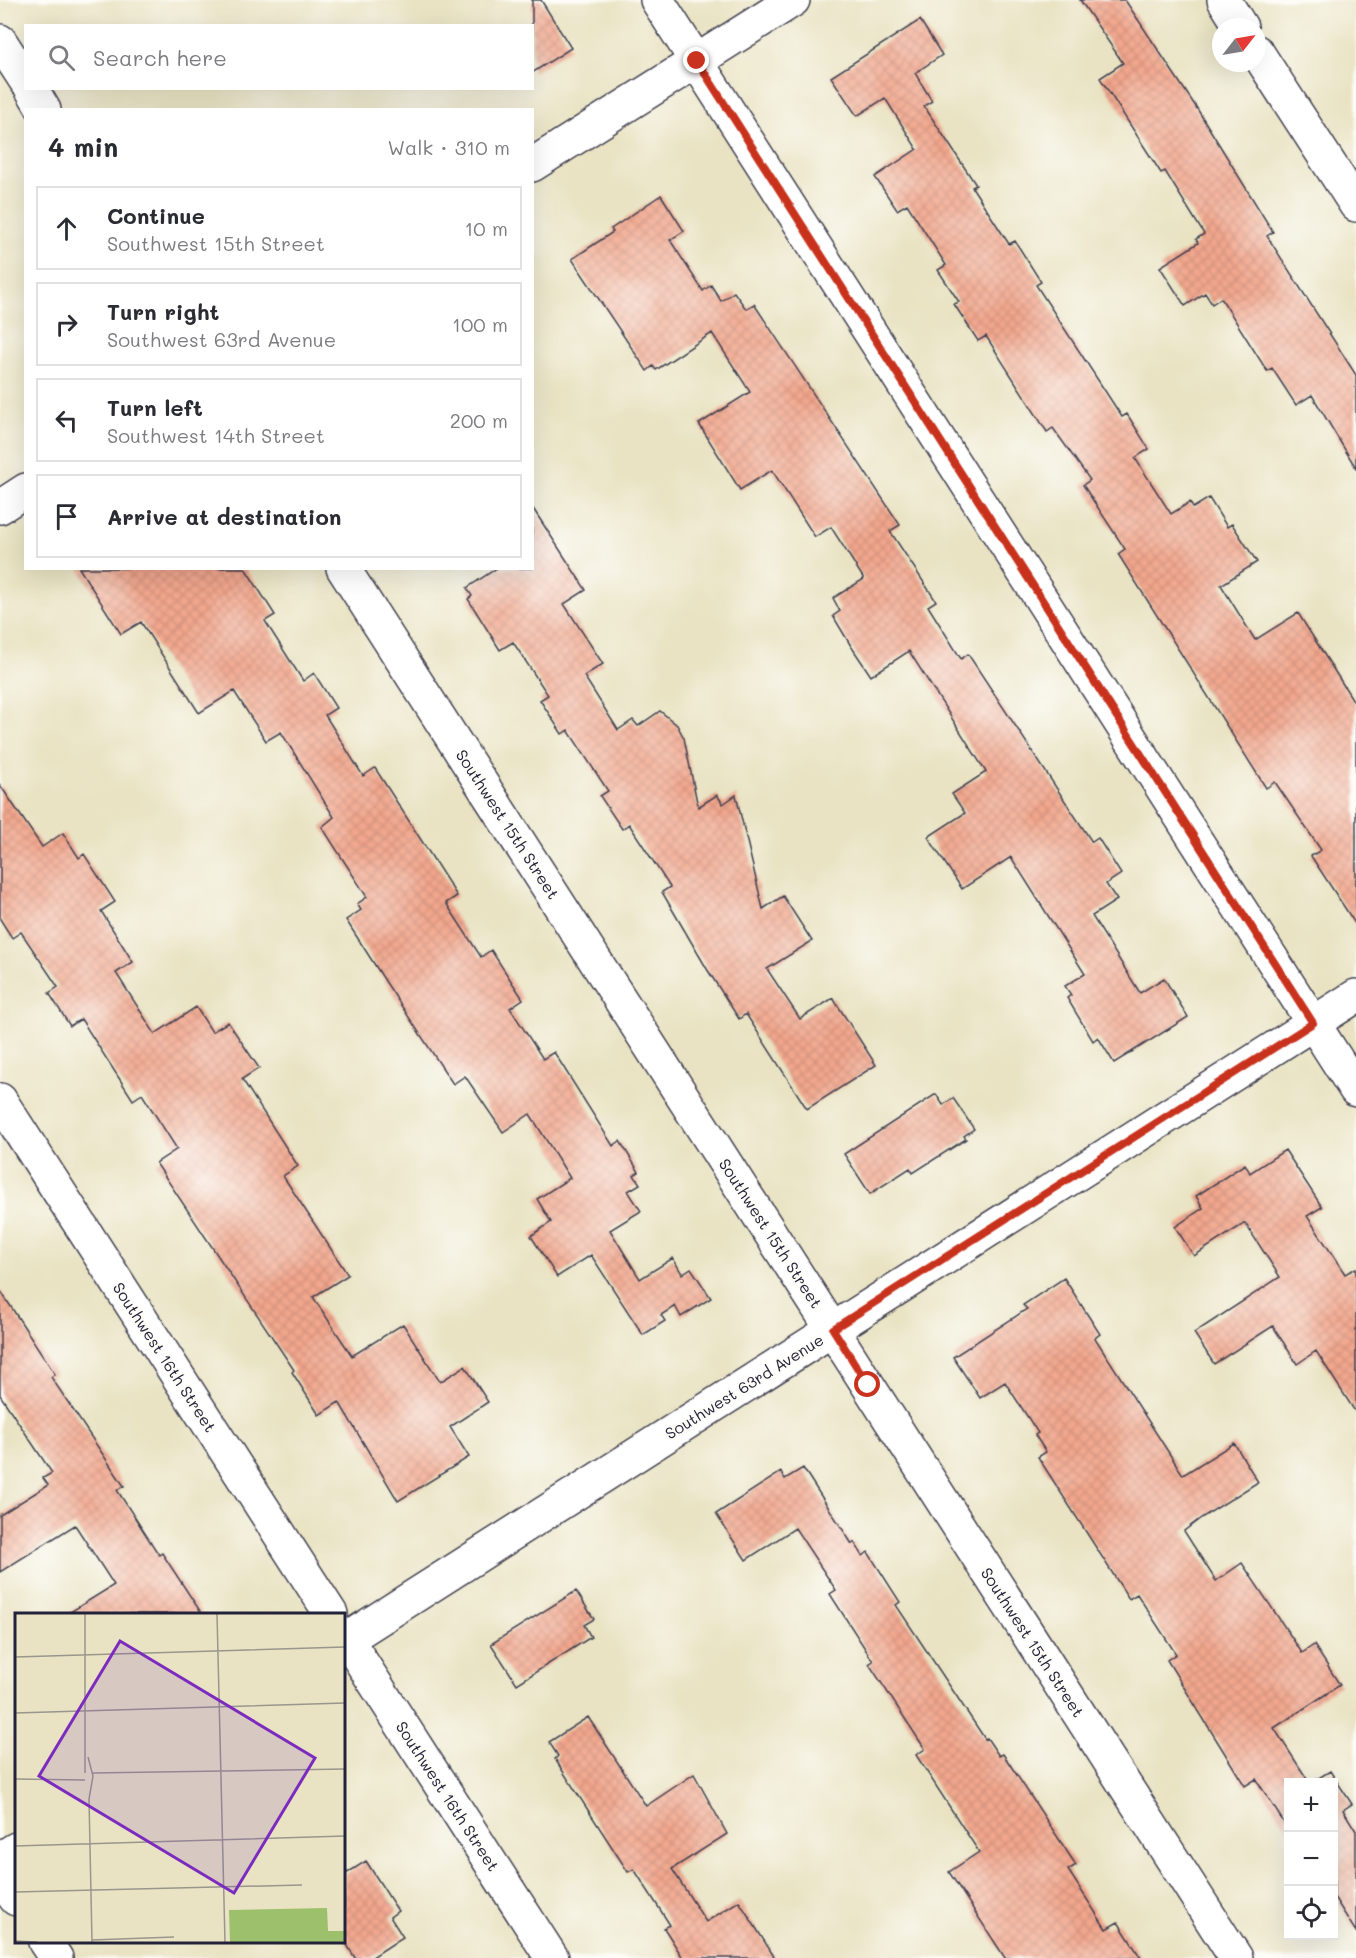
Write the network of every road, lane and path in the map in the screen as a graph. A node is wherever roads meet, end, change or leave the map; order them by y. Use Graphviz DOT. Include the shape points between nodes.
graph roads {
  1 [pos="657,0"];
  2 [pos="793,0"];
  3 [pos="1224,0"];
  4 [pos="1235,18"];
  5 [pos="0,41"];
  6 [pos="697,61"];
  7 [pos="1266,66"];
  8 [pos="24,78"];
  9 [pos="32,90"];
  10 [pos="43,108"];
  11 [pos="534,164"];
  12 [pos="1356,205"];
  13 [pos="24,491"];
  14 [pos="0,507"];
  15 [pos="345,570"];
  16 [pos="1356,996"];
  17 [pos="1313,1023"];
  18 [pos="1356,1090"];
  19 [pos="0,1100"];
  20 [pos="833,1329"];
  21 [pos="329,1613"];
  22 [pos="345,1630"];
  23 [pos="345,1638"];
  24 [pos="15,1850"];
  25 [pos="0,1859"];
  26 [pos="0,1876"];
  27 [pos="15,1898"];
  28 [pos="46,1943"];
  29 [pos="56,1958"];
  30 [pos="552,1958"];
  31 [pos="1236,1958"];
  1 -- 6 [label="street"];
  2 -- 6 [label="street"];
  3 -- 4 [label="street"];
  5 -- 8 [label="street"];
  6 -- 11 [label="street"];
  6 -- 17 [label="street"];
  7 -- 12 [label="street"];
  9 -- 10 [label="street"];
  13 -- 14 [label="street"];
  15 -- 20 [label="street, Southwest 15th Street"];
  16 -- 17 [label="street, Southwest 63rd Avenue"];
  17 -- 18 [label="street"];
  17 -- 20 [label="street, Southwest 63rd Avenue"];
  19 -- 21 [label="street, Southwest 16th Street"];
  20 -- 22 [label="street, Southwest 63rd Avenue"];
  20 -- 31 [label="street, Southwest 15th Street"];
  23 -- 30 [label="street, Southwest 16th Street"];
  24 -- 25 [label="street"];
  26 -- 27 [label="street"];
  28 -- 29 [label="street"];
}
